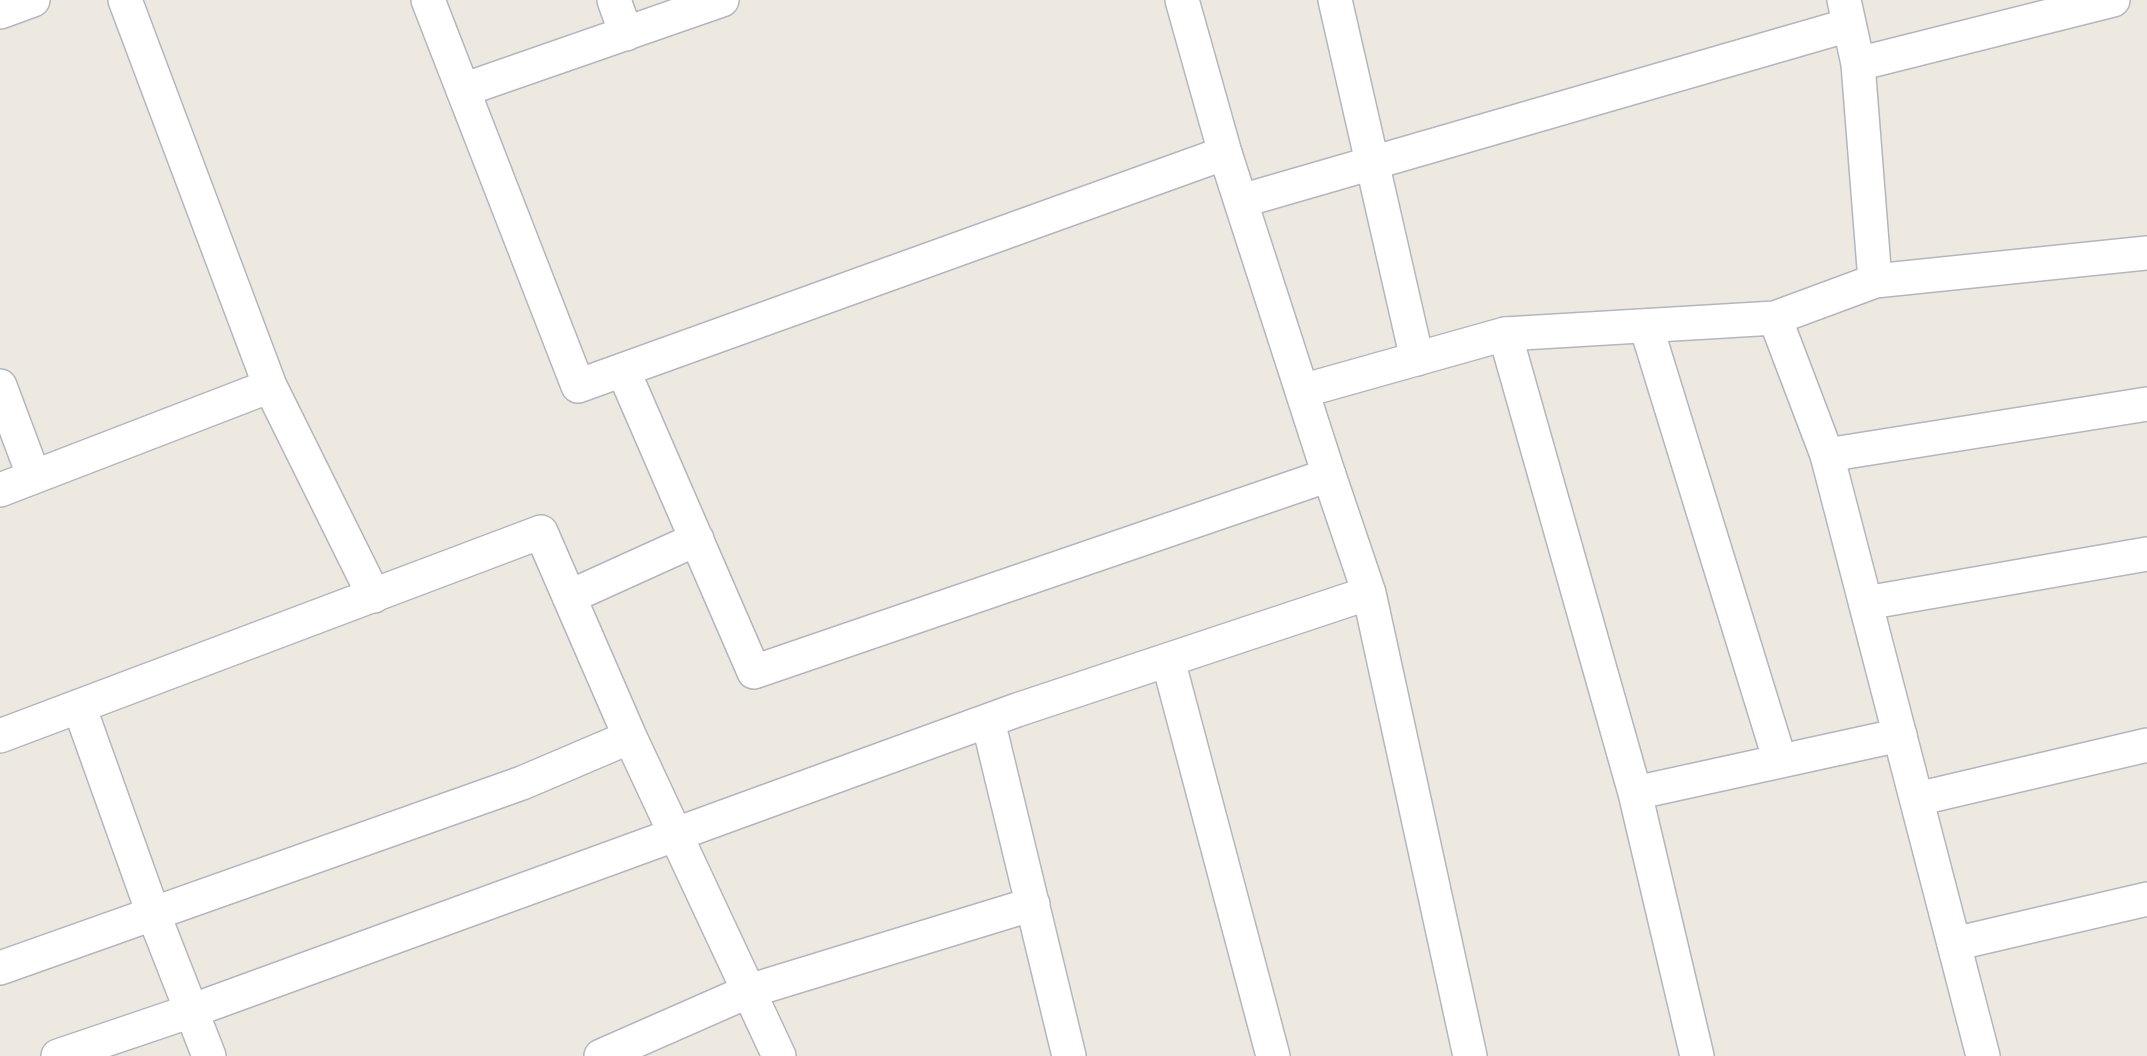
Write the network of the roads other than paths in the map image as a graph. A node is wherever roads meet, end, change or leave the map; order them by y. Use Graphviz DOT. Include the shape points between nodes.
graph roads {
  1 [pos="33,0"];
  2 [pos="125,0"];
  3 [pos="428,0"];
  4 [pos="614,0"];
  5 [pos="722,0"];
  6 [pos="1182,0"];
  7 [pos="1335,0"];
  8 [pos="2113,0"];
  9 [pos="0,12"];
  10 [pos="1847,12"];
  11 [pos="626,34"];
  12 [pos="1858,64"];
  13 [pos="463,90"];
  14 [pos="1225,153"];
  15 [pos="1371,162"];
  16 [pos="1241,201"];
  17 [pos="2147,253"];
  18 [pos="1875,281"];
  19 [pos="1775,318"];
  20 [pos="1646,326"];
  21 [pos="1505,334"];
  22 [pos="1417,359"];
  23 [pos="623,370"];
  24 [pos="0,386"];
  25 [pos="270,386"];
  26 [pos="1302,391"];
  27 [pos="2147,404"];
  28 [pos="1827,454"];
  29 [pos="1329,475"];
  30 [pos="34,477"];
  31 [pos="0,490"];
  32 [pos="697,539"];
  33 [pos="2147,554"];
  34 [pos="1369,593"];
  35 [pos="374,596"];
  36 [pos="569,597"];
  37 [pos="1866,603"];
  38 [pos="1168,660"];
  39 [pos="79,706"];
  40 [pos="988,721"];
  41 [pos="1900,735"];
  42 [pos="0,736"];
  43 [pos="630,737"];
  44 [pos="2147,745"];
  45 [pos="1780,761"];
  46 [pos="1635,793"];
  47 [pos="1917,799"];
  48 [pos="677,835"];
  49 [pos="2147,899"];
  50 [pos="1033,904"];
  51 [pos="153,913"];
  52 [pos="1954,944"];
  53 [pos="0,968"];
  54 [pos="749,991"];
  55 [pos="191,1011"];
  56 [pos="58,1056"];
  57 [pos="209,1056"];
  58 [pos="601,1056"];
  59 [pos="779,1056"];
  60 [pos="1069,1056"];
  61 [pos="1273,1056"];
  62 [pos="1470,1056"];
  63 [pos="1698,1056"];
  64 [pos="1983,1056"];
  1 -- 9 [label="street"];
  2 -- 25 [label="street"];
  3 -- 13 [label="street"];
  4 -- 11 [label="street"];
  5 -- 11 [label="street"];
  6 -- 14 [label="street"];
  7 -- 15 [label="street"];
  8 -- 12 [label="street"];
  10 -- 12 [label="street"];
  10 -- 15 [label="street"];
  11 -- 13 [label="street"];
  12 -- 18 [label="street"];
  13 -- 23 [label="street" via="578,386"];
  14 -- 16 [label="street"];
  14 -- 23 [label="street"];
  15 -- 16 [label="street"];
  15 -- 22 [label="street"];
  16 -- 26 [label="street"];
  17 -- 18 [label="street"];
  18 -- 19 [label="street"];
  19 -- 20 [label="street"];
  19 -- 28 [label="street"];
  20 -- 21 [label="street"];
  20 -- 45 [label="street"];
  21 -- 22 [label="street"];
  21 -- 46 [label="street"];
  22 -- 26 [label="street"];
  23 -- 32 [label="street"];
  24 -- 30 [label="street"];
  25 -- 30 [label="street"];
  25 -- 35 [label="street"];
  26 -- 29 [label="street"];
  27 -- 28 [label="street"];
  28 -- 37 [label="street"];
  29 -- 32 [label="street" via="754,672"];
  29 -- 34 [label="street"];
  30 -- 31 [label="street"];
  32 -- 36 [label="street"];
  33 -- 37 [label="street"];
  34 -- 38 [label="street"];
  34 -- 62 [label="street"];
  35 -- 36 [label="street" via="541,532"];
  35 -- 39 [label="street"];
  36 -- 43 [label="street"];
  37 -- 41 [label="street"];
  38 -- 40 [label="street"];
  38 -- 61 [label="street"];
  39 -- 42 [label="street"];
  39 -- 51 [label="street"];
  40 -- 48 [label="street"];
  40 -- 50 [label="street"];
  41 -- 45 [label="street"];
  41 -- 47 [label="street"];
  43 -- 48 [label="street"];
  43 -- 51 [label="street" via="522,783"];
  44 -- 47 [label="street"];
  45 -- 46 [label="street"];
  46 -- 63 [label="street"];
  47 -- 52 [label="street"];
  48 -- 54 [label="street"];
  48 -- 55 [label="street"];
  49 -- 52 [label="street"];
  50 -- 54 [label="street"];
  50 -- 60 [label="street"];
  51 -- 53 [label="street"];
  51 -- 55 [label="street"];
  52 -- 64 [label="street"];
  54 -- 58 [label="street"];
  54 -- 59 [label="street"];
  55 -- 56 [label="street"];
  55 -- 57 [label="street"];
}
